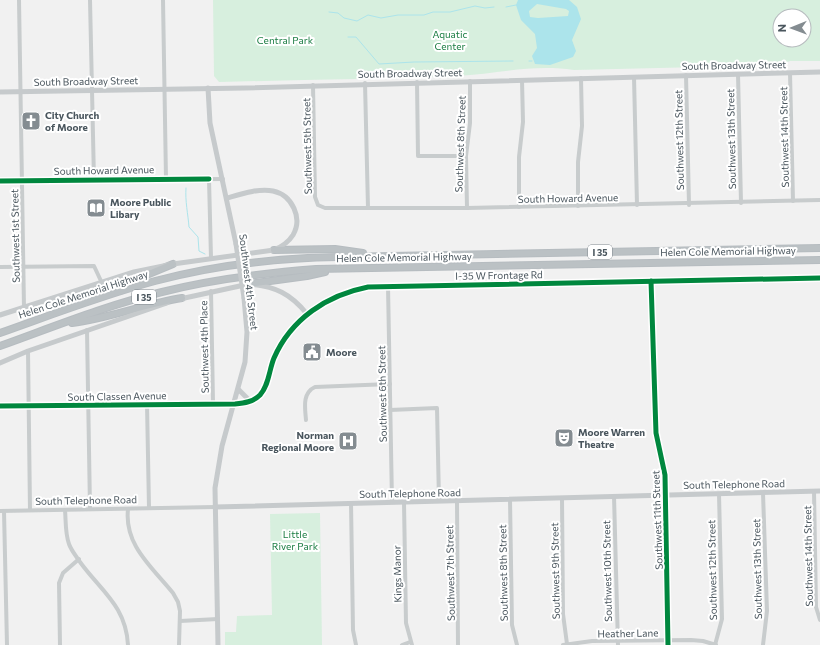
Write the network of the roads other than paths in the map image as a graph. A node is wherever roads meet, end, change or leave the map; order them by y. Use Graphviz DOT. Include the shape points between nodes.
graph roads {
  1 [pos="19,0"];
  2 [pos="90,0"];
  3 [pos="163,0"];
  4 [pos="820,72"];
  5 [pos="790,73"];
  6 [pos="738,74"];
  7 [pos="686,76"];
  8 [pos="634,77"];
  9 [pos="581,78"];
  10 [pos="522,80"];
  11 [pos="470,81"];
  12 [pos="418,82"];
  13 [pos="365,83"];
  14 [pos="313,85"];
  15 [pos="208,88"];
  16 [pos="164,89"];
  17 [pos="92,90"];
  18 [pos="20,91"];
  19 [pos="0,92"];
  20 [pos="466,156"];
  21 [pos="166,179"];
  22 [pos="209,179"];
  23 [pos="223,179"];
  24 [pos="22,180"];
  25 [pos="94,180"];
  26 [pos="0,181"];
  27 [pos="227,198"];
  28 [pos="820,200"];
  29 [pos="793,201"];
  30 [pos="741,203"];
  31 [pos="318,205"];
  32 [pos="637,205"];
  33 [pos="689,205"];
  34 [pos="578,206"];
  35 [pos="519,207"];
  36 [pos="368,208"];
  37 [pos="467,208"];
  38 [pos="820,248"];
  39 [pos="274,250"];
  40 [pos="380,256"];
  41 [pos="211,258"];
  42 [pos="820,260"];
  43 [pos="174,264"];
  44 [pos="24,266"];
  45 [pos="0,267"];
  46 [pos="336,269"];
  47 [pos="820,278"];
  48 [pos="102,281"];
  49 [pos="651,281"];
  50 [pos="250,284"];
  51 [pos="388,286"];
  52 [pos="121,291"];
  53 [pos="211,291"];
  54 [pos="182,298"];
  55 [pos="24,308"];
  56 [pos="307,314"];
  57 [pos="0,315"];
  58 [pos="60,324"];
  59 [pos="87,330"];
  60 [pos="0,333"];
  61 [pos="0,346"];
  62 [pos="28,351"];
  63 [pos="0,363"];
  64 [pos="390,384"];
  65 [pos="239,390"];
  66 [pos="250,401"];
  67 [pos="213,403"];
  68 [pos="147,404"];
  69 [pos="235,404"];
  70 [pos="89,405"];
  71 [pos="0,406"];
  72 [pos="28,406"];
  73 [pos="390,410"];
  74 [pos="306,420"];
  75 [pos="817,491"];
  76 [pos="763,493"];
  77 [pos="719,494"];
  78 [pos="666,495"];
  79 [pos="614,496"];
  80 [pos="562,498"];
  81 [pos="510,499"];
  82 [pos="439,501"];
  83 [pos="457,501"];
  84 [pos="392,502"];
  85 [pos="404,502"];
  86 [pos="351,503"];
  87 [pos="215,507"];
  88 [pos="149,508"];
  89 [pos="90,509"];
  90 [pos="128,509"];
  91 [pos="30,510"];
  92 [pos="66,510"];
  93 [pos="2,511"];
  94 [pos="79,559"];
  95 [pos="218,619"];
  96 [pos="820,620"];
  97 [pos="180,622"];
  98 [pos="411,643"];
  99 [pos="617,643"];
  100 [pos="668,643"];
  101 [pos="565,644"];
  102 [pos="7,645"];
  103 [pos="60,645"];
  104 [pos="128,645"];
  105 [pos="179,645"];
  106 [pos="218,645"];
  107 [pos="356,645"];
  108 [pos="402,645"];
  109 [pos="458,645"];
  110 [pos="517,645"];
  111 [pos="716,645"];
  112 [pos="763,645"];
  1 -- 18 [label="street, Southwest 1st Street"];
  2 -- 17 [label="street"];
  3 -- 16 [label="street"];
  4 -- 5 [label="main road, South Broadway Street"];
  5 -- 6 [label="main road, South Broadway Street"];
  5 -- 29 [label="street, Southwest 14th Street"];
  6 -- 7 [label="main road, South Broadway Street"];
  6 -- 30 [label="street, Southwest 13th Street"];
  7 -- 8 [label="main road, South Broadway Street"];
  7 -- 33 [label="street, Southwest 12th Street"];
  8 -- 9 [label="main road, South Broadway Street"];
  8 -- 32 [label="street"];
  9 -- 10 [label="main road, South Broadway Street"];
  9 -- 34 [label="street" via="582,126 578,162"];
  10 -- 11 [label="main road, South Broadway Street"];
  10 -- 35 [label="street"];
  11 -- 12 [label="main road, South Broadway Street"];
  11 -- 20 [label="street, Southwest 8th Street" via="470,123"];
  12 -- 13 [label="main road, South Broadway Street"];
  12 -- 20 [label="street" via="418,156"];
  13 -- 14 [label="main road, South Broadway Street"];
  13 -- 36 [label="street"];
  14 -- 15 [label="main road, South Broadway Street"];
  14 -- 31 [label="street, Southwest 5th Street" via="315,198"];
  15 -- 16 [label="main road, South Broadway Street"];
  15 -- 23 [label="main road, Southwest 4th Street" via="210,121"];
  16 -- 17 [label="main road, South Broadway Street"];
  16 -- 21 [label="street"];
  17 -- 18 [label="main road, South Broadway Street"];
  17 -- 25 [label="street"];
  18 -- 19 [label="main road, South Broadway Street"];
  18 -- 24 [label="street, Southwest 1st Street"];
  20 -- 37 [label="street, Southwest 8th Street"];
  21 -- 22 [label="street, South Howard Avenue"];
  21 -- 25 [label="street, South Howard Avenue"];
  22 -- 23 [label="street, South Howard Avenue"];
  22 -- 41 [label="street"];
  23 -- 27 [label="main road, Southwest 4th Street"];
  24 -- 25 [label="street, South Howard Avenue"];
  24 -- 26 [label="street, South Howard Avenue"];
  24 -- 44 [label="street, Southwest 1st Street"];
  27 -- 39 [label="main road" via="265,190 276,191 288,199 295,211 296,229 288,242"];
  27 -- 65 [label="main road, Southwest 4th Street, bridge" via="244,298 247,343"];
  28 -- 29 [label="street, South Howard Avenue"];
  29 -- 30 [label="street, South Howard Avenue"];
  30 -- 33 [label="street, South Howard Avenue"];
  31 -- 36 [label="street, South Howard Avenue" via="325,208"];
  32 -- 33 [label="street, South Howard Avenue"];
  32 -- 34 [label="street, South Howard Avenue"];
  34 -- 35 [label="street, South Howard Avenue"];
  35 -- 37 [label="street, South Howard Avenue"];
  36 -- 37 [label="street, South Howard Avenue"];
  38 -- 40 [label="highway, Helen Cole Memorial Highway / I 35"];
  39 -- 40 [label="highway" via="335,249"];
  39 -- 41 [label="main road"];
  40 -- 52 [label="highway, Helen Cole Memorial Highway / I 35" via="316,257 254,262 190,273"];
  41 -- 43 [label="main road"];
  42 -- 46 [label="highway, Helen Cole Memorial Highway / I 35"];
  43 -- 48 [label="main road"];
  43 -- 52 [label="highway" via="132,281"];
  44 -- 45 [label="street"];
  44 -- 48 [label="street" via="94,266"];
  44 -- 55 [label="street, Southwest 1st Street"];
  46 -- 50 [label="highway"];
  46 -- 58 [label="highway, Helen Cole Memorial Highway / I 35" via="255,274 199,283 118,304"];
  47 -- 49 [label="street, I-35 W Frontage Rd"];
  48 -- 55 [label="main road"];
  49 -- 51 [label="street, I-35 W Frontage Rd"];
  49 -- 78 [label="street, Southwest 11th Street" via="656,433 665,468"];
  50 -- 53 [label="main road"];
  50 -- 56 [label="main road" via="269,286 281,291 295,300"];
  51 -- 56 [label="street, I-35 W Frontage Rd" via="364,288 342,294"];
  51 -- 64 [label="street, Southwest 6th Street"];
  52 -- 60 [label="highway, Helen Cole Memorial Highway / I 35"];
  53 -- 54 [label="main road"];
  53 -- 67 [label="street, Southwest 4th Place"];
  54 -- 58 [label="highway" via="95,320"];
  54 -- 59 [label="main road"];
  55 -- 57 [label="main road"];
  56 -- 66 [label="street, I-35 W Frontage Rd" via="292,329 279,348 263,391"];
  58 -- 61 [label="highway, Helen Cole Memorial Highway / I 35"];
  59 -- 62 [label="main road"];
  59 -- 70 [label="street"];
  62 -- 63 [label="main road"];
  62 -- 72 [label="street"];
  64 -- 73 [label="street, Southwest 6th Street"];
  64 -- 74 [label="street" via="311,389 305,400"];
  65 -- 66 [label="main road"];
  65 -- 69 [label="main road, Southwest 4th Street"];
  66 -- 69 [label="street"];
  67 -- 68 [label="street, South Classen Avenue"];
  67 -- 69 [label="street, South Classen Avenue"];
  68 -- 70 [label="street, South Classen Avenue"];
  68 -- 88 [label="street"];
  69 -- 87 [label="main road, Southwest 4th Street" via="217,470"];
  70 -- 72 [label="street, South Classen Avenue"];
  70 -- 89 [label="street"];
  71 -- 72 [label="street, South Classen Avenue"];
  72 -- 91 [label="street"];
  73 -- 82 [label="street" via="437,408"];
  73 -- 84 [label="street, Southwest 6th Street"];
  75 -- 76 [label="main road, South Telephone Road"];
  75 -- 96 [label="street, Southwest 14th Street" via="816,606"];
  76 -- 77 [label="main road, South Telephone Road"];
  76 -- 112 [label="street, Southwest 13th Street" via="766,621"];
  77 -- 78 [label="main road, South Telephone Road"];
  77 -- 111 [label="street, Southwest 12th Street" via="722,618"];
  78 -- 79 [label="main road, South Telephone Road"];
  78 -- 100 [label="street, Southwest 11th Street"];
  79 -- 80 [label="main road, South Telephone Road"];
  79 -- 99 [label="street, Southwest 10th Street"];
  80 -- 81 [label="main road, South Telephone Road"];
  80 -- 101 [label="street, Southwest 9th Street"];
  81 -- 83 [label="main road, South Telephone Road"];
  81 -- 110 [label="street, Southwest 8th Street" via="512,624"];
  82 -- 83 [label="main road, South Telephone Road"];
  82 -- 85 [label="main road, South Telephone Road"];
  83 -- 109 [label="street, Southwest 7th Street"];
  84 -- 85 [label="main road, South Telephone Road"];
  84 -- 86 [label="main road, South Telephone Road"];
  85 -- 98 [label="street, Kings Manor" via="406,623"];
  86 -- 87 [label="main road, South Telephone Road"];
  86 -- 107 [label="street" via="353,630"];
  87 -- 88 [label="street, South Telephone Road"];
  87 -- 95 [label="main road, Southwest 4th Street"];
  88 -- 90 [label="street, South Telephone Road"];
  89 -- 90 [label="street, South Telephone Road"];
  89 -- 92 [label="street, South Telephone Road"];
  90 -- 97 [label="street" via="128,526 133,543 176,598"];
  91 -- 92 [label="street, South Telephone Road"];
  91 -- 93 [label="street, South Telephone Road"];
  92 -- 94 [label="street" via="68,540"];
  93 -- 102 [label="street"];
  94 -- 103 [label="street" via="63,573 59,583"];
  94 -- 104 [label="street" via="119,610 126,624"];
  95 -- 97 [label="street"];
  95 -- 106 [label="main road, Southwest 4th Street"];
  97 -- 105 [label="street"];
  98 -- 108 [label="street"];
  99 -- 100 [label="street, Heather Lane"];
  99 -- 101 [label="street, Heather Lane"];
  100 -- 111 [label="street, Heather Lane" via="700,640"];
}
